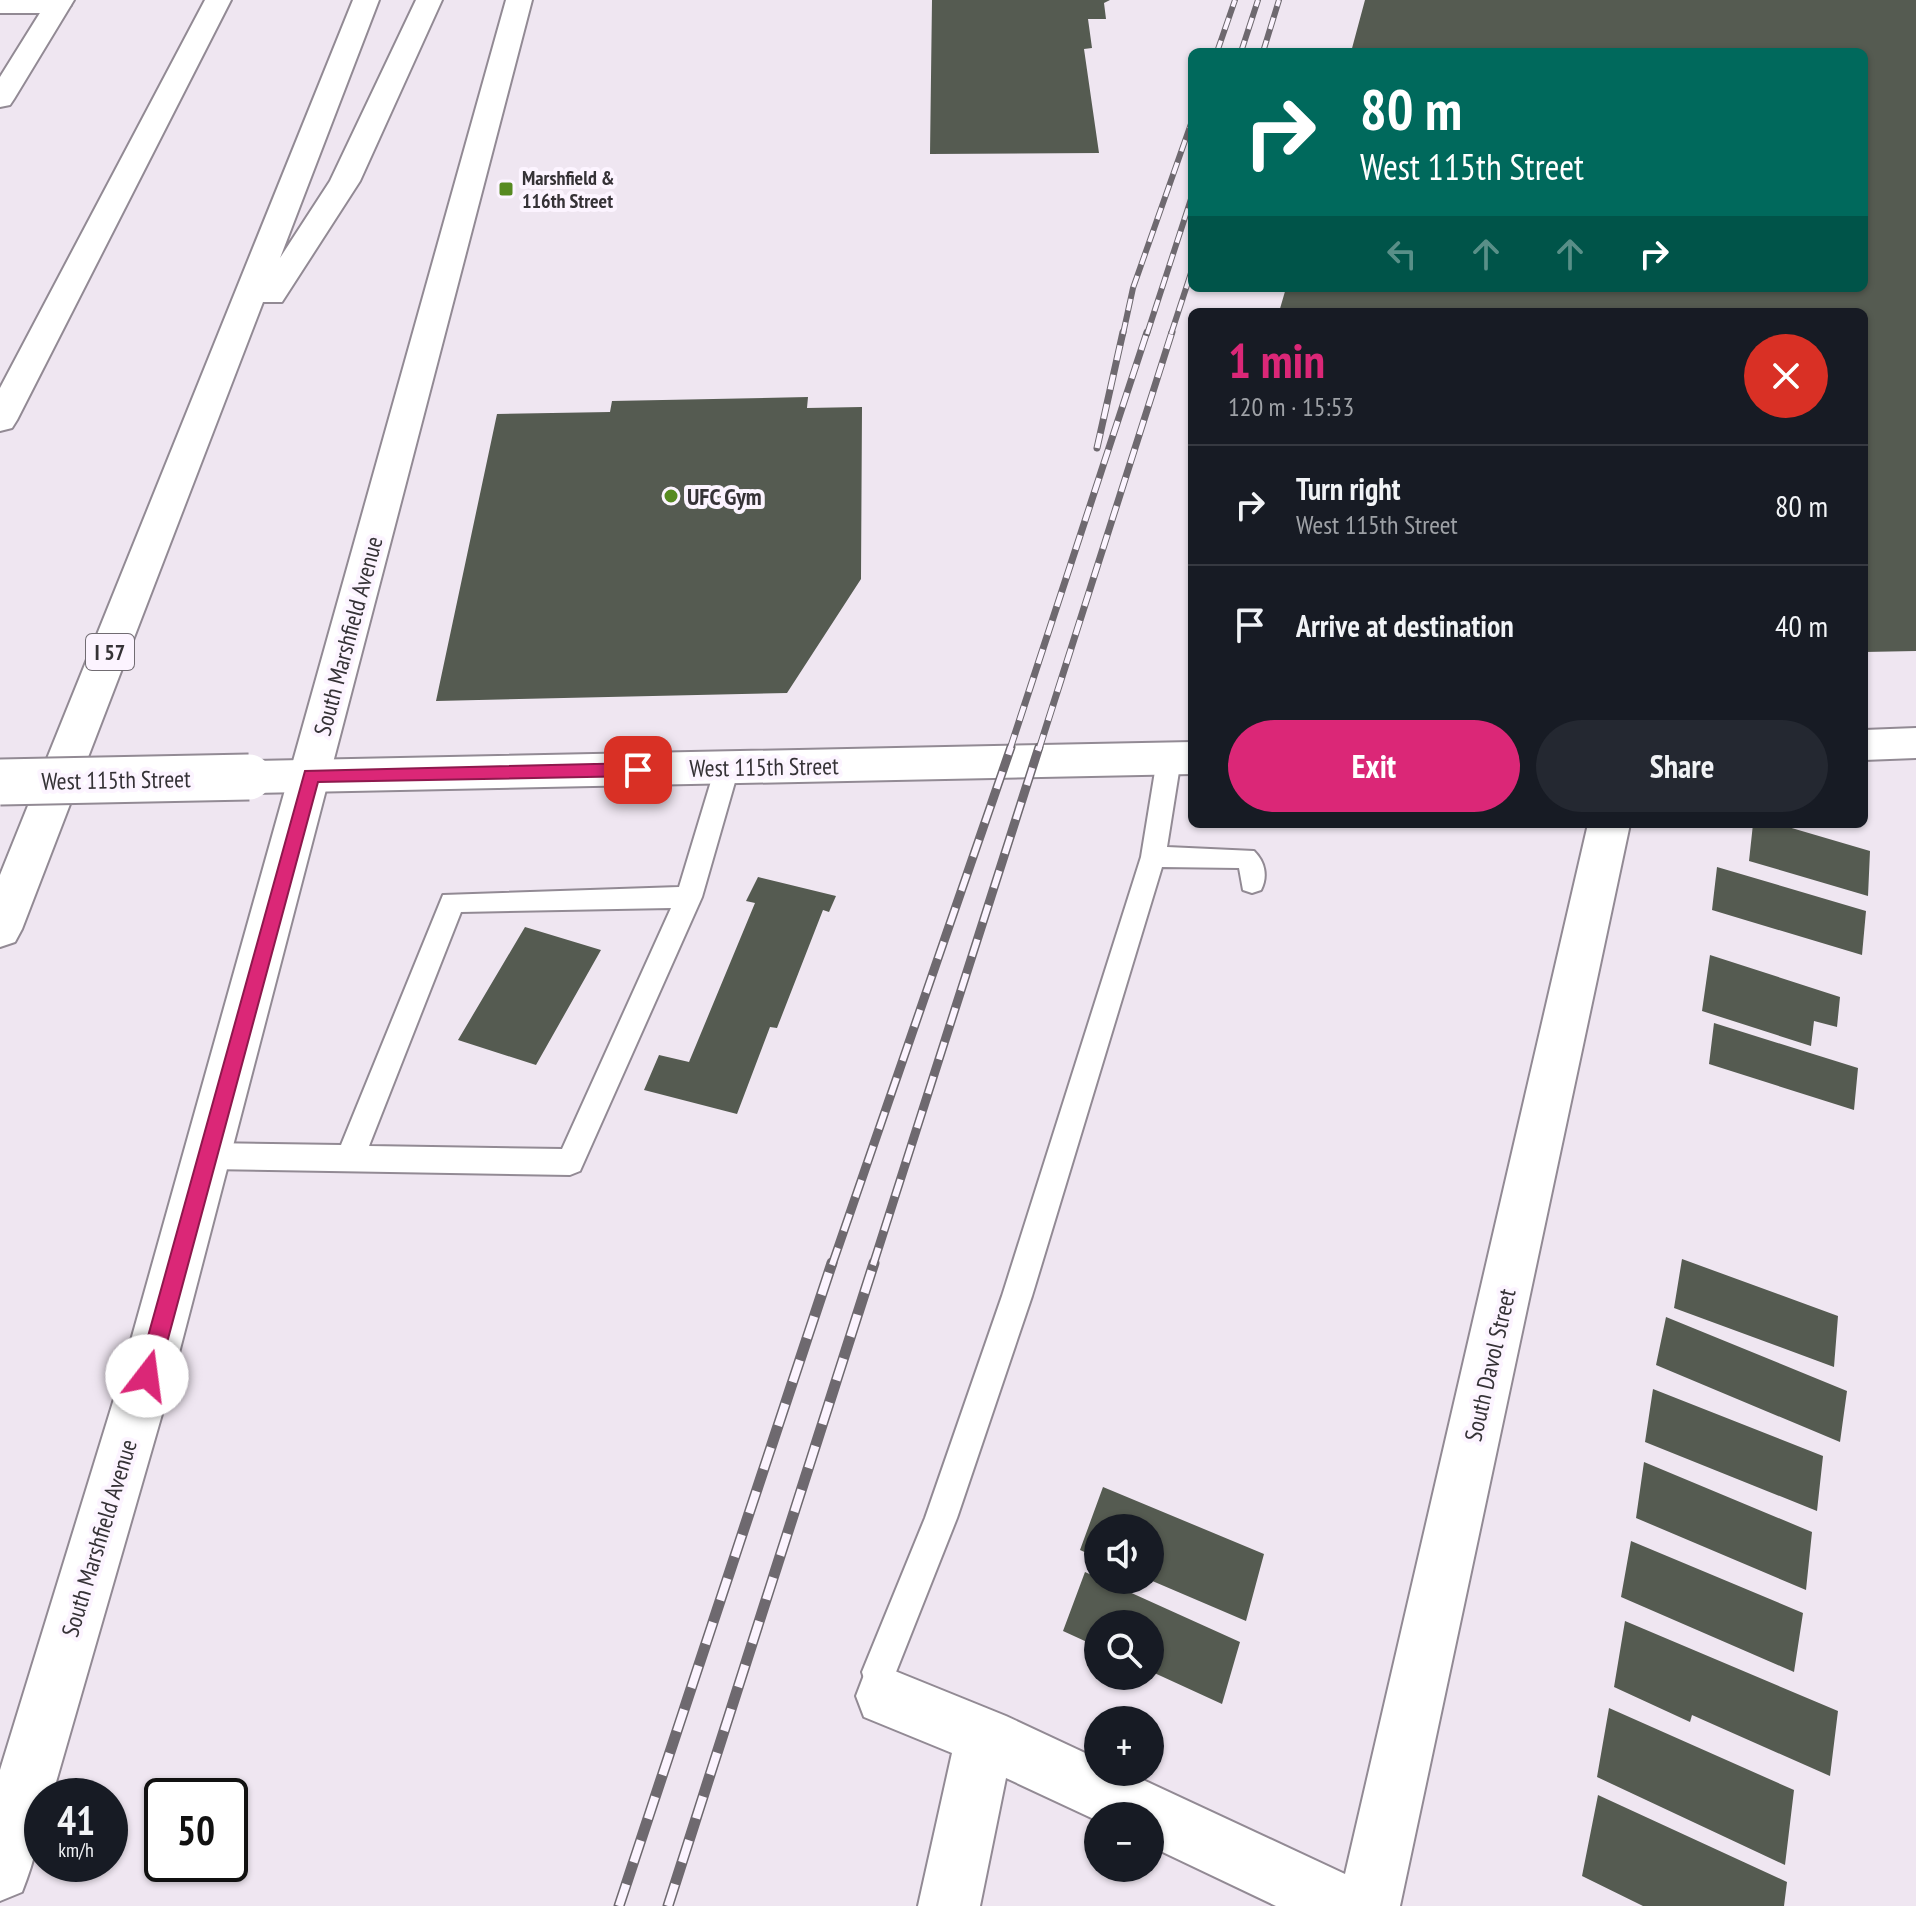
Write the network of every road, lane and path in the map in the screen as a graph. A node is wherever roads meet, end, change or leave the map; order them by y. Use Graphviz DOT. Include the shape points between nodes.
graph roads {
  1 [pos="205,0"];
  2 [pos="218,0"];
  3 [pos="366,0"];
  4 [pos="429,0"];
  5 [pos="519,0"];
  6 [pos="59,2"];
  7 [pos="0,5"];
  8 [pos="174,88"];
  9 [pos="0,99"];
  10 [pos="220,375"];
  11 [pos="0,420"];
  12 [pos="1916,743"];
  13 [pos="1868,745"];
  14 [pos="1180,758"];
  15 [pos="727,768"];
  16 [pos="311,776"];
  17 [pos="0,782"];
  18 [pos="1608,828"];
  19 [pos="1153,857"];
  20 [pos="1252,883"];
  21 [pos="689,897"];
  22 [pos="0,929"];
  23 [pos="207,1156"];
  24 [pos="350,1159"];
  25 [pos="885,1696"];
  26 [pos="985,1737"];
  27 [pos="0,1870"];
  28 [pos="949,1906"];
  29 [pos="1344,1906"];
  30 [pos="1369,1906"];
  1 -- 8 [label="main road"];
  2 -- 8 [label="main road"];
  3 -- 10 [label="main road, I 57"];
  4 -- 10 [label="main road" via="345,181"];
  5 -- 16 [label="main road, South Marshfield Avenue"];
  6 -- 7 [label="main road"];
  6 -- 9 [label="main road"];
  8 -- 11 [label="main road"];
  10 -- 22 [label="main road, I 57"];
  12 -- 13 [label="main road"];
  14 -- 15 [label="main road, West 115th Street"];
  14 -- 19 [label="lane"];
  15 -- 16 [label="main road, West 115th Street"];
  15 -- 21 [label="lane"];
  16 -- 17 [label="main road, West 115th Street, bridge"];
  16 -- 23 [label="main road, South Marshfield Avenue"];
  18 -- 30 [label="main road, South Davol Street"];
  19 -- 20 [label="lane" via="1245,858 1252,865"];
  19 -- 25 [label="lane" via="1017,1296 941,1518 879,1672"];
  21 -- 24 [label="lane" via="570,1162"];
  21 -- 24 [label="lane" via="452,902"];
  23 -- 24 [label="lane"];
  23 -- 27 [label="main road, South Marshfield Avenue"];
  25 -- 26 [label="main road"];
  26 -- 28 [label="main road"];
  26 -- 29 [label="main road"];
}
